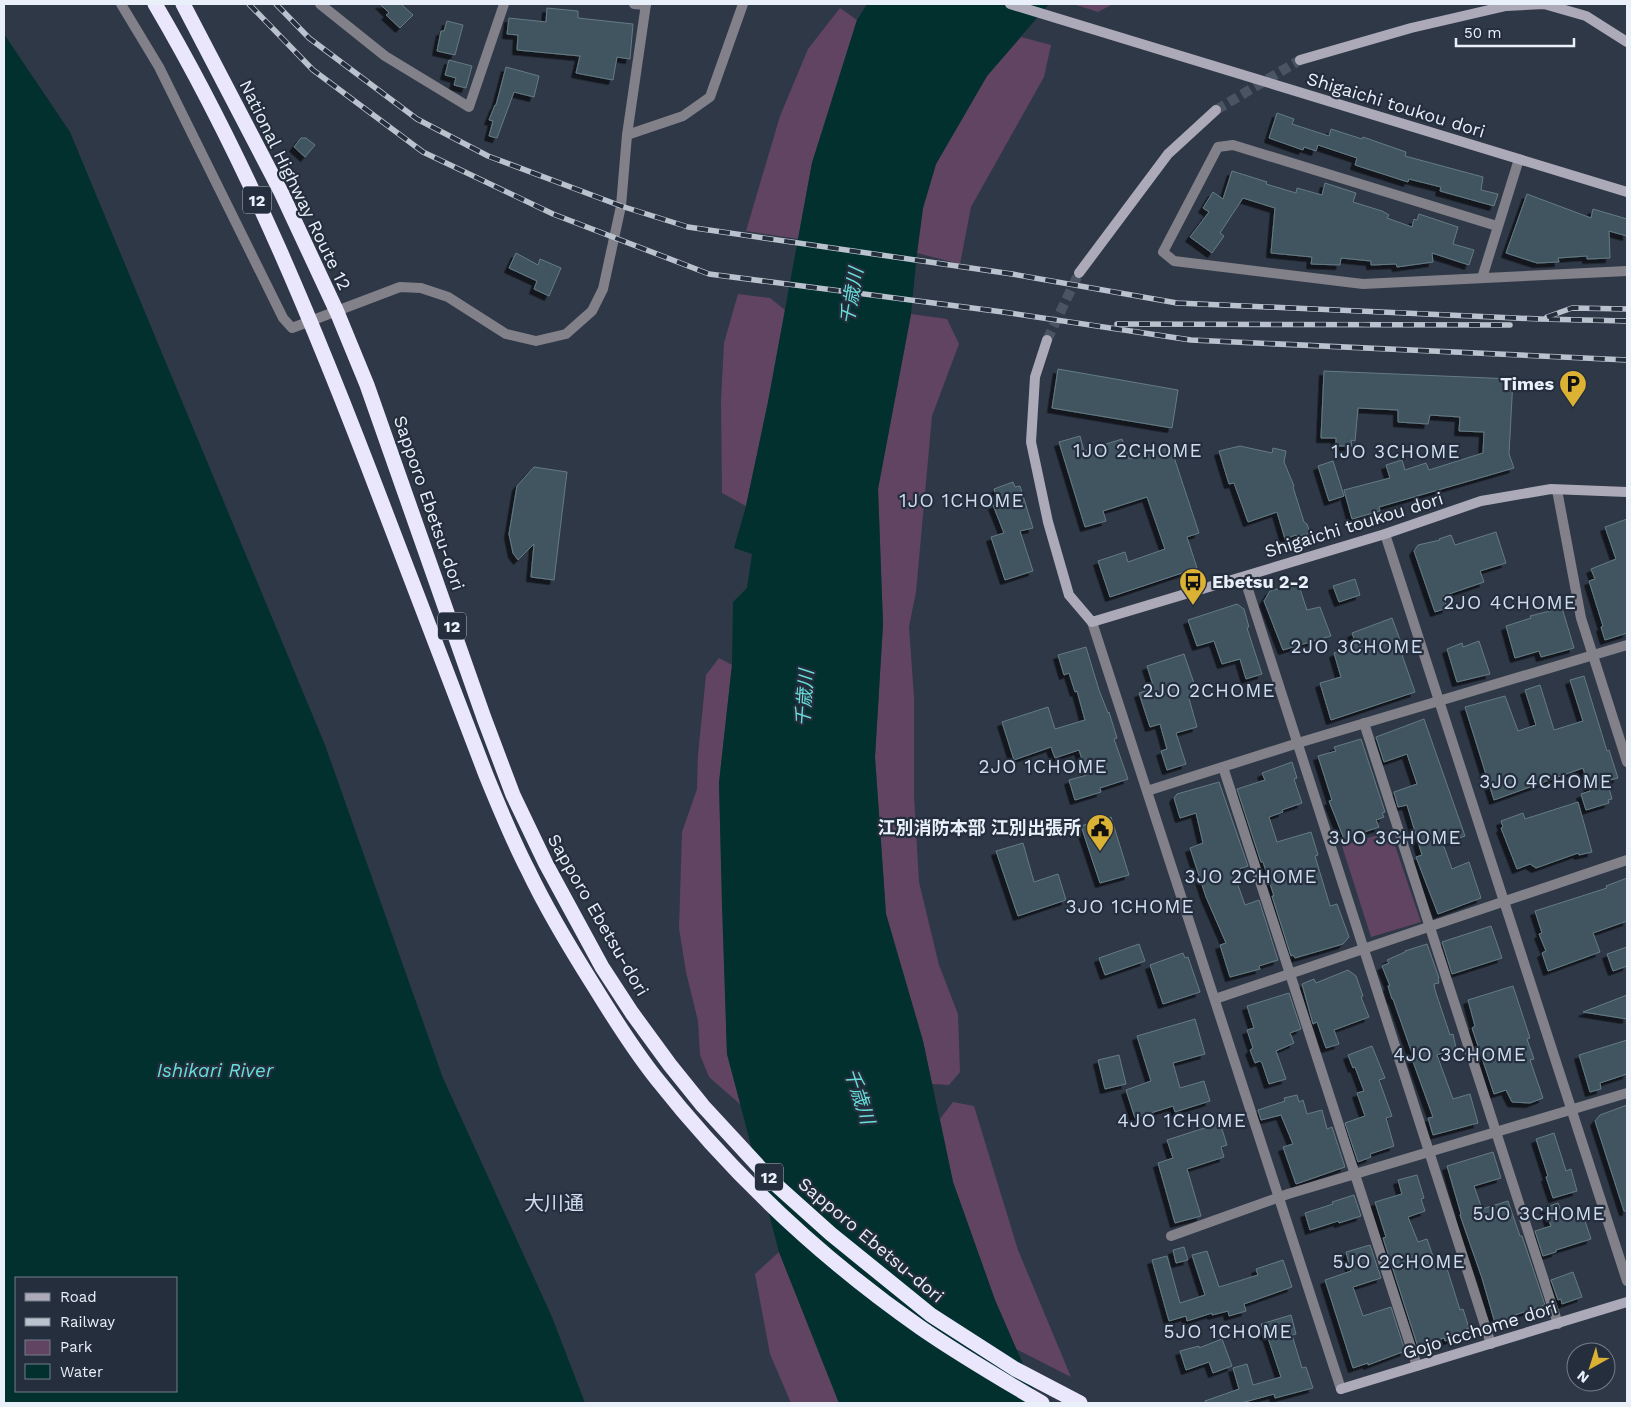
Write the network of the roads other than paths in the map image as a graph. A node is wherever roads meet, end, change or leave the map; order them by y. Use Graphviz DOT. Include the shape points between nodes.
graph roads {
  1 [pos="121,4"];
  2 [pos="155,4"];
  3 [pos="183,4"];
  4 [pos="320,4"];
  5 [pos="504,4"];
  6 [pos="634,4"];
  7 [pos="646,4"];
  8 [pos="743,4"];
  9 [pos="1010,4"];
  10 [pos="1627,42"];
  11 [pos="1300,60"];
  12 [pos="1216,110"];
  13 [pos="627,135"];
  14 [pos="1519,159"];
  15 [pos="1627,192"];
  16 [pos="1498,226"];
  17 [pos="1627,271"];
  18 [pos="1079,273"];
  19 [pos="1482,278"];
  20 [pos="337,312"];
  21 [pos="310,320"];
  22 [pos="1047,340"];
  23 [pos="367,385"];
  24 [pos="1557,490"];
  25 [pos="1627,492"];
  26 [pos="1385,534"];
  27 [pos="1244,576"];
  28 [pos="1092,622"];
  29 [pos="1627,645"];
  30 [pos="1593,655"];
  31 [pos="1439,700"];
  32 [pos="1364,723"];
  33 [pos="1298,743"];
  34 [pos="1627,762"];
  35 [pos="1224,767"];
  36 [pos="1147,792"];
  37 [pos="1627,860"];
  38 [pos="1504,901"];
  39 [pos="1430,926"];
  40 [pos="1364,949"];
  41 [pos="1289,974"];
  42 [pos="1215,999"];
  43 [pos="1627,1093"];
  44 [pos="1572,1110"];
  45 [pos="1496,1133"];
  46 [pos="1429,1152"];
  47 [pos="1355,1175"];
  48 [pos="1279,1197"];
  49 [pos="1171,1236"];
  50 [pos="1627,1281"];
  51 [pos="1627,1302"];
  52 [pos="1558,1324"];
  53 [pos="1491,1344"];
  54 [pos="1417,1366"];
  55 [pos="1042,1403"];
  56 [pos="1080,1403"];
  1 -- 21 [label="street" via="159,66 283,318 292,328"];
  2 -- 21 [label="highway, 12" via="245,175"];
  3 -- 20 [label="highway, National Highway Route 12 / 12" via="286,201"];
  4 -- 5 [label="street" via="385,56 469,107"];
  6 -- 7 [label="street"];
  7 -- 13 [label="street"];
  8 -- 13 [label="street" via="710,97 683,116"];
  9 -- 14 [label="street, Shigaichi toukou dori"];
  10 -- 11 [label="street, Shigaichi toukou dori" via="1586,16 1544,4 1506,6 1411,28"];
  12 -- 18 [label="street" via="1168,154"];
  13 -- 20 [label="street" via="621,206 603,289 592,311 566,334 536,341 506,334 448,297 421,288 400,287"];
  14 -- 15 [label="street, Shigaichi toukou dori"];
  14 -- 16 [label="street"];
  16 -- 19 [label="street"];
  16 -- 19 [label="street" via="1233,145 1218,147 1164,252 1174,261 1362,284"];
  17 -- 19 [label="street"];
  20 -- 21 [label="street"];
  20 -- 23 [label="highway, National Highway Route 12 / 12"];
  21 -- 55 [label="highway, Sapporo Ebetsu-dori / 12" via="509,831 560,931 620,1028 689,1118 747,1181 830,1257 921,1328"];
  22 -- 28 [label="street" via="1035,377 1031,442 1048,522 1069,595"];
  23 -- 56 [label="highway, Sapporo Ebetsu-dori / 12" via="513,795 602,967 632,1013 703,1106 774,1183 831,1234 931,1315 1015,1369"];
  24 -- 25 [label="street, Shigaichi toukou dori"];
  24 -- 26 [label="street, Shigaichi toukou dori" via="1481,502"];
  24 -- 30 [label="street" via="1581,618"];
  26 -- 27 [label="street, Shigaichi toukou dori"];
  26 -- 31 [label="street"];
  27 -- 28 [label="street, Shigaichi toukou dori"];
  27 -- 33 [label="street"];
  28 -- 36 [label="street"];
  29 -- 30 [label="street"];
  30 -- 31 [label="street"];
  30 -- 34 [label="street"];
  31 -- 32 [label="street"];
  31 -- 38 [label="street"];
  32 -- 33 [label="street"];
  32 -- 39 [label="street"];
  33 -- 35 [label="street"];
  33 -- 40 [label="street"];
  35 -- 36 [label="street"];
  35 -- 41 [label="street"];
  36 -- 42 [label="street"];
  37 -- 38 [label="street"];
  38 -- 39 [label="street"];
  38 -- 44 [label="street"];
  39 -- 40 [label="street"];
  39 -- 45 [label="street"];
  40 -- 41 [label="street"];
  40 -- 46 [label="street"];
  41 -- 42 [label="street"];
  41 -- 47 [label="street"];
  42 -- 48 [label="street"];
  43 -- 44 [label="street"];
  44 -- 45 [label="street"];
  44 -- 50 [label="street"];
  45 -- 46 [label="street"];
  45 -- 52 [label="street"];
  46 -- 47 [label="street"];
  46 -- 53 [label="street"];
  47 -- 48 [label="street"];
  47 -- 54 [label="street"];
  48 -- 49 [label="street"];
  48 -- 54 [label="street, Gojo icchome dori" via="1341,1389"];
  51 -- 52 [label="street, Gojo icchome dori"];
  52 -- 53 [label="street, Gojo icchome dori"];
  53 -- 54 [label="street, Gojo icchome dori"];
}
